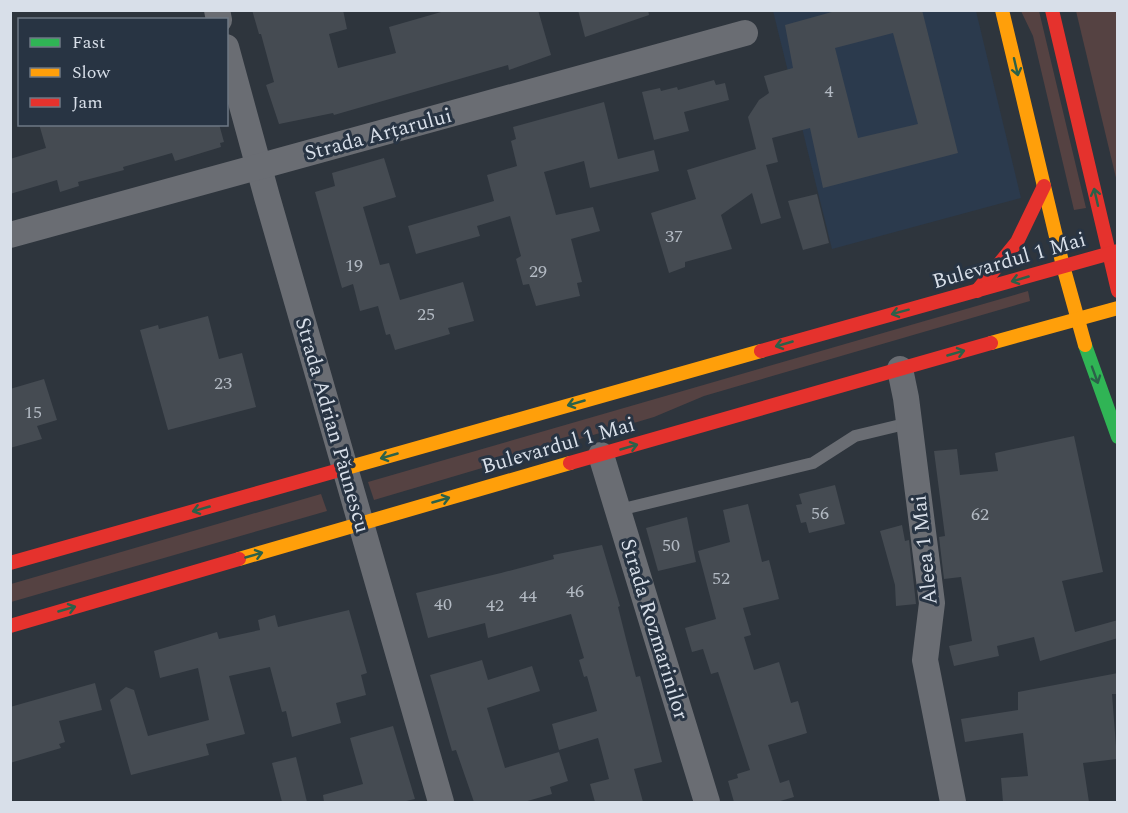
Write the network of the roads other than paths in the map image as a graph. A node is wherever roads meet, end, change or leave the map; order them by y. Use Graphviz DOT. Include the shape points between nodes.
graph roads {
  1 [pos="1002,10"];
  2 [pos="1052,10"];
  3 [pos="745,33"];
  4 [pos="228,54"];
  5 [pos="259,167"];
  6 [pos="1044,186"];
  7 [pos="10,235"];
  8 [pos="1113,253"];
  9 [pos="1063,266"];
  10 [pos="977,291"];
  11 [pos="1118,291"];
  12 [pos="1118,308"];
  13 [pos="1077,320"];
  14 [pos="900,369"];
  15 [pos="909,423"];
  16 [pos="1118,437"];
  17 [pos="601,455"];
  18 [pos="345,468"];
  19 [pos="619,510"];
  20 [pos="361,523"];
  21 [pos="10,563"];
  22 [pos="10,626"];
  23 [pos="441,802"];
  24 [pos="707,802"];
  25 [pos="953,802"];
  1 -- 6 [label="main road, one-way"];
  8 -- 2 [label="main road, one-way"];
  3 -- 5 [label="street, Strada Arțarului"];
  4 -- 5 [label="street, Strada Adrian Păunescu"];
  5 -- 7 [label="street, Strada Arțarului"];
  5 -- 18 [label="street, Strada Adrian Păunescu"];
  6 -- 9 [label="main road"];
  6 -- 10 [label="main road" via="1030,224 1004,263"];
  8 -- 9 [label="main road, Bulevardul 1 Mai"];
  8 -- 11 [label="main road"];
  9 -- 10 [label="main road, Bulevardul 1 Mai, one-way"];
  9 -- 13 [label="main road"];
  10 -- 18 [label="main road, Bulevardul 1 Mai, one-way"];
  12 -- 13 [label="main road, Bulevardul 1 Mai"];
  14 -- 13 [label="main road, Bulevardul 1 Mai, one-way"];
  13 -- 16 [label="main road, one-way"];
  14 -- 15 [label="street, Aleea 1 Mai"];
  17 -- 14 [label="main road, Bulevardul 1 Mai, one-way"];
  15 -- 19 [label="lane" via="855,436 813,463"];
  15 -- 25 [label="street, Aleea 1 Mai" via="932,603 925,660"];
  17 -- 19 [label="street, Strada Rozmarinilor"];
  20 -- 17 [label="main road, Bulevardul 1 Mai, one-way"];
  18 -- 20 [label="street, Strada Adrian Păunescu"];
  18 -- 21 [label="main road, Bulevardul 1 Mai, one-way"];
  19 -- 24 [label="street, Strada Rozmarinilor"];
  22 -- 20 [label="main road, Bulevardul 1 Mai, one-way"];
  20 -- 23 [label="street, Strada Adrian Păunescu"];
}
